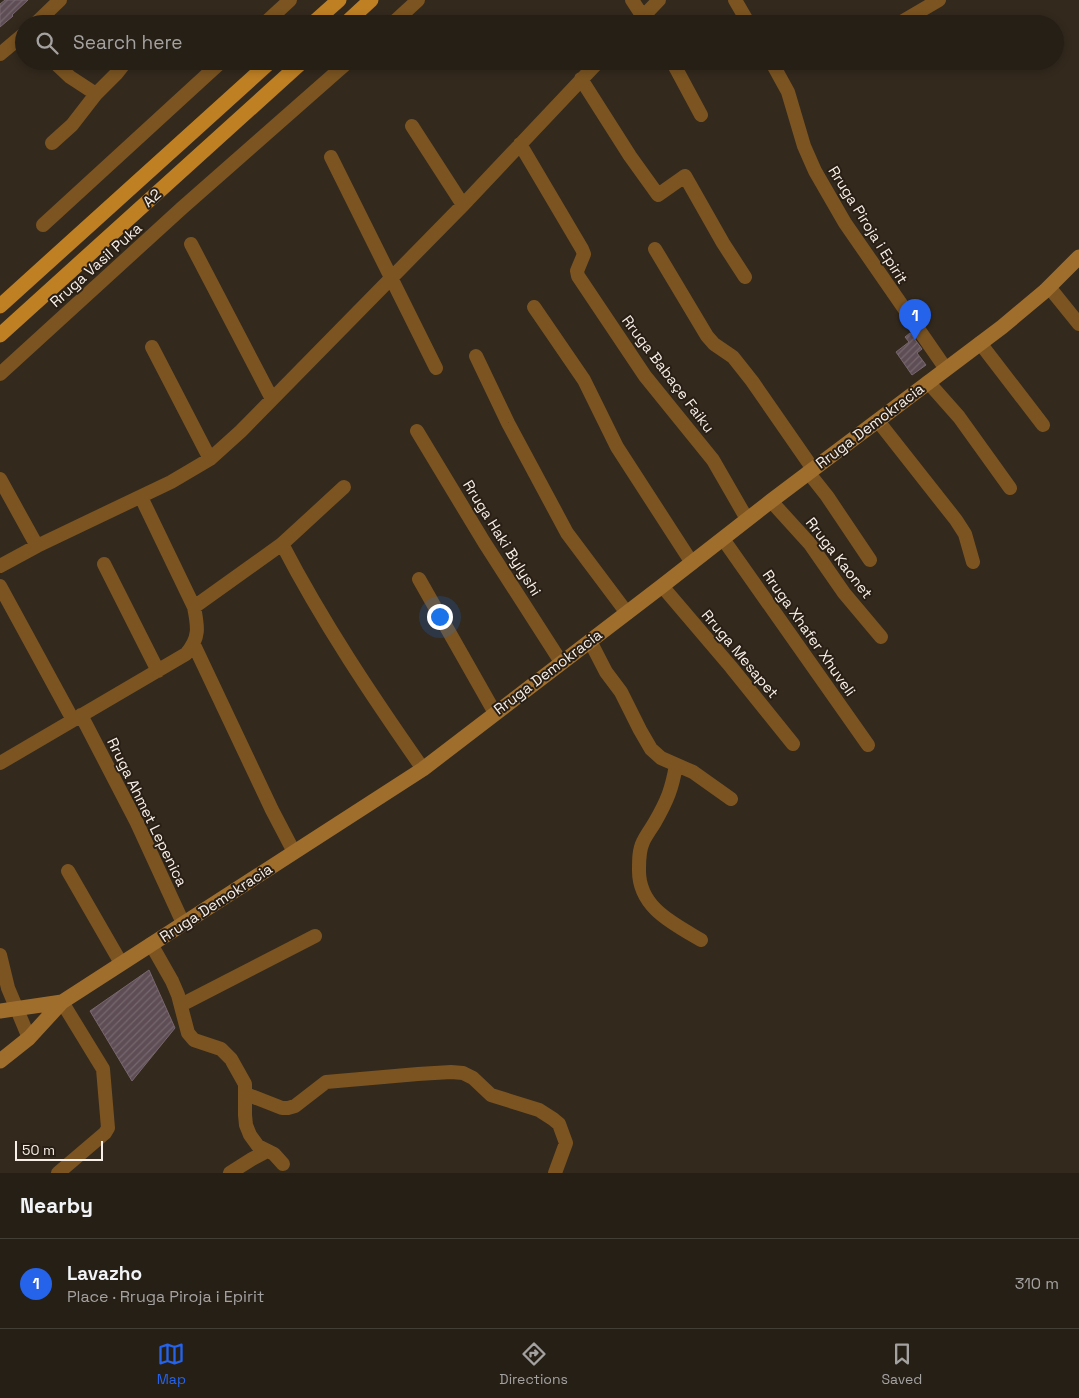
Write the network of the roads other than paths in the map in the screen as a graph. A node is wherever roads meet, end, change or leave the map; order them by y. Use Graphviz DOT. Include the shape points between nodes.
graph roads {
  1 [pos="60,0"];
  2 [pos="290,0"];
  3 [pos="339,0"];
  4 [pos="371,0"];
  5 [pos="418,0"];
  6 [pos="632,0"];
  7 [pos="659,0"];
  8 [pos="735,0"];
  9 [pos="939,0"];
  10 [pos="44,15"];
  11 [pos="274,15"];
  12 [pos="322,15"];
  13 [pos="355,15"];
  14 [pos="402,15"];
  15 [pos="639,15"];
  16 [pos="647,15"];
  17 [pos="744,15"];
  18 [pos="913,15"];
  19 [pos="15,42"];
  20 [pos="0,54"];
  21 [pos="63,70"];
  22 [pos="119,70"];
  23 [pos="212,70"];
  24 [pos="261,70"];
  25 [pos="293,70"];
  26 [pos="339,70"];
  27 [pos="590,70"];
  28 [pos="677,70"];
  29 [pos="776,70"];
  30 [pos="581,79"];
  31 [pos="96,94"];
  32 [pos="702,115"];
  33 [pos="412,126"];
  34 [pos="52,143"];
  35 [pos="520,144"];
  36 [pos="330,157"];
  37 [pos="463,205"];
  38 [pos="43,225"];
  39 [pos="190,244"];
  40 [pos="655,249"];
  41 [pos="1079,257"];
  42 [pos="745,277"];
  43 [pos="390,278"];
  44 [pos="1049,287"];
  45 [pos="0,306"];
  46 [pos="534,307"];
  47 [pos="1079,324"];
  48 [pos="0,335"];
  49 [pos="980,343"];
  50 [pos="152,348"];
  51 [pos="476,356"];
  52 [pos="436,368"];
  53 [pos="946,369"];
  54 [pos="0,374"];
  55 [pos="928,382"];
  56 [pos="272,399"];
  57 [pos="878,421"];
  58 [pos="1044,426"];
  59 [pos="416,431"];
  60 [pos="210,459"];
  61 [pos="810,470"];
  62 [pos="0,479"];
  63 [pos="344,487"];
  64 [pos="1010,488"];
  65 [pos="141,497"];
  66 [pos="771,500"];
  67 [pos="747,519"];
  68 [pos="723,539"];
  69 [pos="282,544"];
  70 [pos="38,546"];
  71 [pos="870,560"];
  72 [pos="973,562"];
  73 [pos="692,563"];
  74 [pos="104,564"];
  75 [pos="0,566"];
  76 [pos="419,579"];
  77 [pos="0,586"];
  78 [pos="662,586"];
  79 [pos="194,607"];
  80 [pos="627,613"];
  81 [pos="881,637"];
  82 [pos="590,641"];
  83 [pos="194,645"];
  84 [pos="561,662"];
  85 [pos="158,670"];
  86 [pos="495,713"];
  87 [pos="77,718"];
  88 [pos="793,744"];
  89 [pos="868,745"];
  90 [pos="2,757"];
  91 [pos="676,765"];
  92 [pos="423,769"];
  93 [pos="731,799"];
  94 [pos="294,852"];
  95 [pos="68,871"];
  96 [pos="183,923"];
  97 [pos="315,936"];
  98 [pos="701,940"];
  99 [pos="151,944"];
  100 [pos="0,955"];
  101 [pos="121,963"];
  102 [pos="62,1002"];
  103 [pos="181,1005"];
  104 [pos="16,1008"];
  105 [pos="0,1011"];
  106 [pos="29,1038"];
  107 [pos="0,1061"];
  108 [pos="246,1094"];
  109 [pos="267,1152"];
  110 [pos="283,1164"];
  111 [pos="58,1173"];
  112 [pos="230,1173"];
  113 [pos="555,1173"];
  1 -- 10 [label="street"];
  2 -- 11 [label="street"];
  3 -- 12 [label="main road"];
  4 -- 13 [label="main road"];
  5 -- 14 [label="street"];
  6 -- 15 [label="street"];
  7 -- 16 [label="street"];
  8 -- 17 [label="street"];
  9 -- 18 [label="street"];
  19 -- 20 [label="street"];
  21 -- 31 [label="street"];
  22 -- 31 [label="street"];
  23 -- 38 [label="street"];
  24 -- 45 [label="main road, A2"];
  25 -- 48 [label="main road, A2"];
  26 -- 54 [label="street, Rruga Vasil Puka"];
  27 -- 30 [label="street"];
  28 -- 32 [label="street"];
  29 -- 53 [label="street, Rruga Piroja i Epirit" via="788,92 815,171 845,223"];
  30 -- 35 [label="street"];
  30 -- 42 [label="street" via="658,195 686,176"];
  31 -- 34 [label="street"];
  33 -- 37 [label="street"];
  35 -- 37 [label="street"];
  35 -- 67 [label="street, Rruga Babaçe Faiku" via="582,248 584,254 578,276 645,376 713,460"];
  36 -- 43 [label="street"];
  37 -- 43 [label="street"];
  39 -- 56 [label="street"];
  40 -- 61 [label="street" via="707,336 733,357 752,381"];
  41 -- 44 [label="main road, Rruga Demokracia"];
  43 -- 52 [label="street"];
  43 -- 56 [label="street"];
  44 -- 47 [label="street"];
  44 -- 49 [label="main road, Rruga Demokracia"];
  46 -- 73 [label="street" via="584,380 617,447"];
  49 -- 53 [label="main road, Rruga Demokracia"];
  49 -- 58 [label="street"];
  50 -- 60 [label="street"];
  51 -- 80 [label="street" via="567,533"];
  53 -- 55 [label="main road, Rruga Demokracia"];
  55 -- 57 [label="main road, Rruga Demokracia"];
  55 -- 64 [label="street" via="959,417"];
  56 -- 60 [label="street"];
  57 -- 61 [label="main road, Rruga Demokracia"];
  57 -- 72 [label="street" via="956,520 965,534"];
  59 -- 84 [label="street, Rruga Haki Bylyshi"];
  60 -- 65 [label="street"];
  61 -- 66 [label="main road, Rruga Demokracia"];
  61 -- 71 [label="street"];
  62 -- 70 [label="street"];
  63 -- 69 [label="street"];
  65 -- 70 [label="street"];
  65 -- 79 [label="street"];
  66 -- 67 [label="main road, Rruga Demokracia"];
  66 -- 81 [label="street, Rruga Kaonet" via="810,544"];
  67 -- 68 [label="main road, Rruga Demokracia"];
  68 -- 73 [label="main road, Rruga Demokracia"];
  68 -- 89 [label="street, Rruga Xhafer Xhuveli"];
  69 -- 79 [label="street"];
  69 -- 92 [label="street" via="320,614"];
  70 -- 75 [label="street"];
  73 -- 78 [label="main road, Rruga Demokracia"];
  74 -- 85 [label="street"];
  76 -- 86 [label="street"];
  77 -- 87 [label="street, Rruga Ahmet Lepenica"];
  78 -- 80 [label="main road, Rruga Demokracia"];
  78 -- 88 [label="street, Rruga Mesapet"];
  79 -- 83 [label="street"];
  80 -- 82 [label="main road, Rruga Demokracia"];
  82 -- 84 [label="main road, Rruga Demokracia"];
  82 -- 91 [label="street" via="651,749"];
  83 -- 85 [label="street" via="186,654"];
  83 -- 94 [label="street"];
  84 -- 86 [label="main road, Rruga Demokracia"];
  85 -- 87 [label="street"];
  86 -- 92 [label="main road, Rruga Demokracia"];
  87 -- 90 [label="street"];
  87 -- 96 [label="street, Rruga Ahmet Lepenica" via="137,823"];
  91 -- 93 [label="street" via="693,772"];
  91 -- 98 [label="street" via="666,803 642,842 639,879 654,909"];
  92 -- 94 [label="main road, Rruga Demokracia"];
  94 -- 96 [label="main road, Rruga Demokracia"];
  95 -- 101 [label="street"];
  96 -- 99 [label="main road, Rruga Demokracia"];
  97 -- 103 [label="street"];
  99 -- 101 [label="main road, Rruga Demokracia"];
  99 -- 103 [label="street" via="172,981"];
  100 -- 104 [label="street"];
  101 -- 102 [label="main road, Rruga Demokracia"];
  102 -- 104 [label="main road"];
  102 -- 106 [label="main road, Rruga Demokracia"];
  102 -- 111 [label="street" via="103,1069 108,1128"];
  103 -- 108 [label="street" via="188,1033 194,1040 221,1049 245,1084"];
  104 -- 105 [label="main road"];
  104 -- 106 [label="street"];
  106 -- 107 [label="main road, Rruga Demokracia"];
  108 -- 109 [label="street" via="246,1125 258,1146"];
  108 -- 113 [label="street" via="288,1108 326,1082 463,1073 491,1094 539,1110 559,1124 566,1143"];
  109 -- 110 [label="street" via="274,1154"];
  109 -- 112 [label="street"];
}
